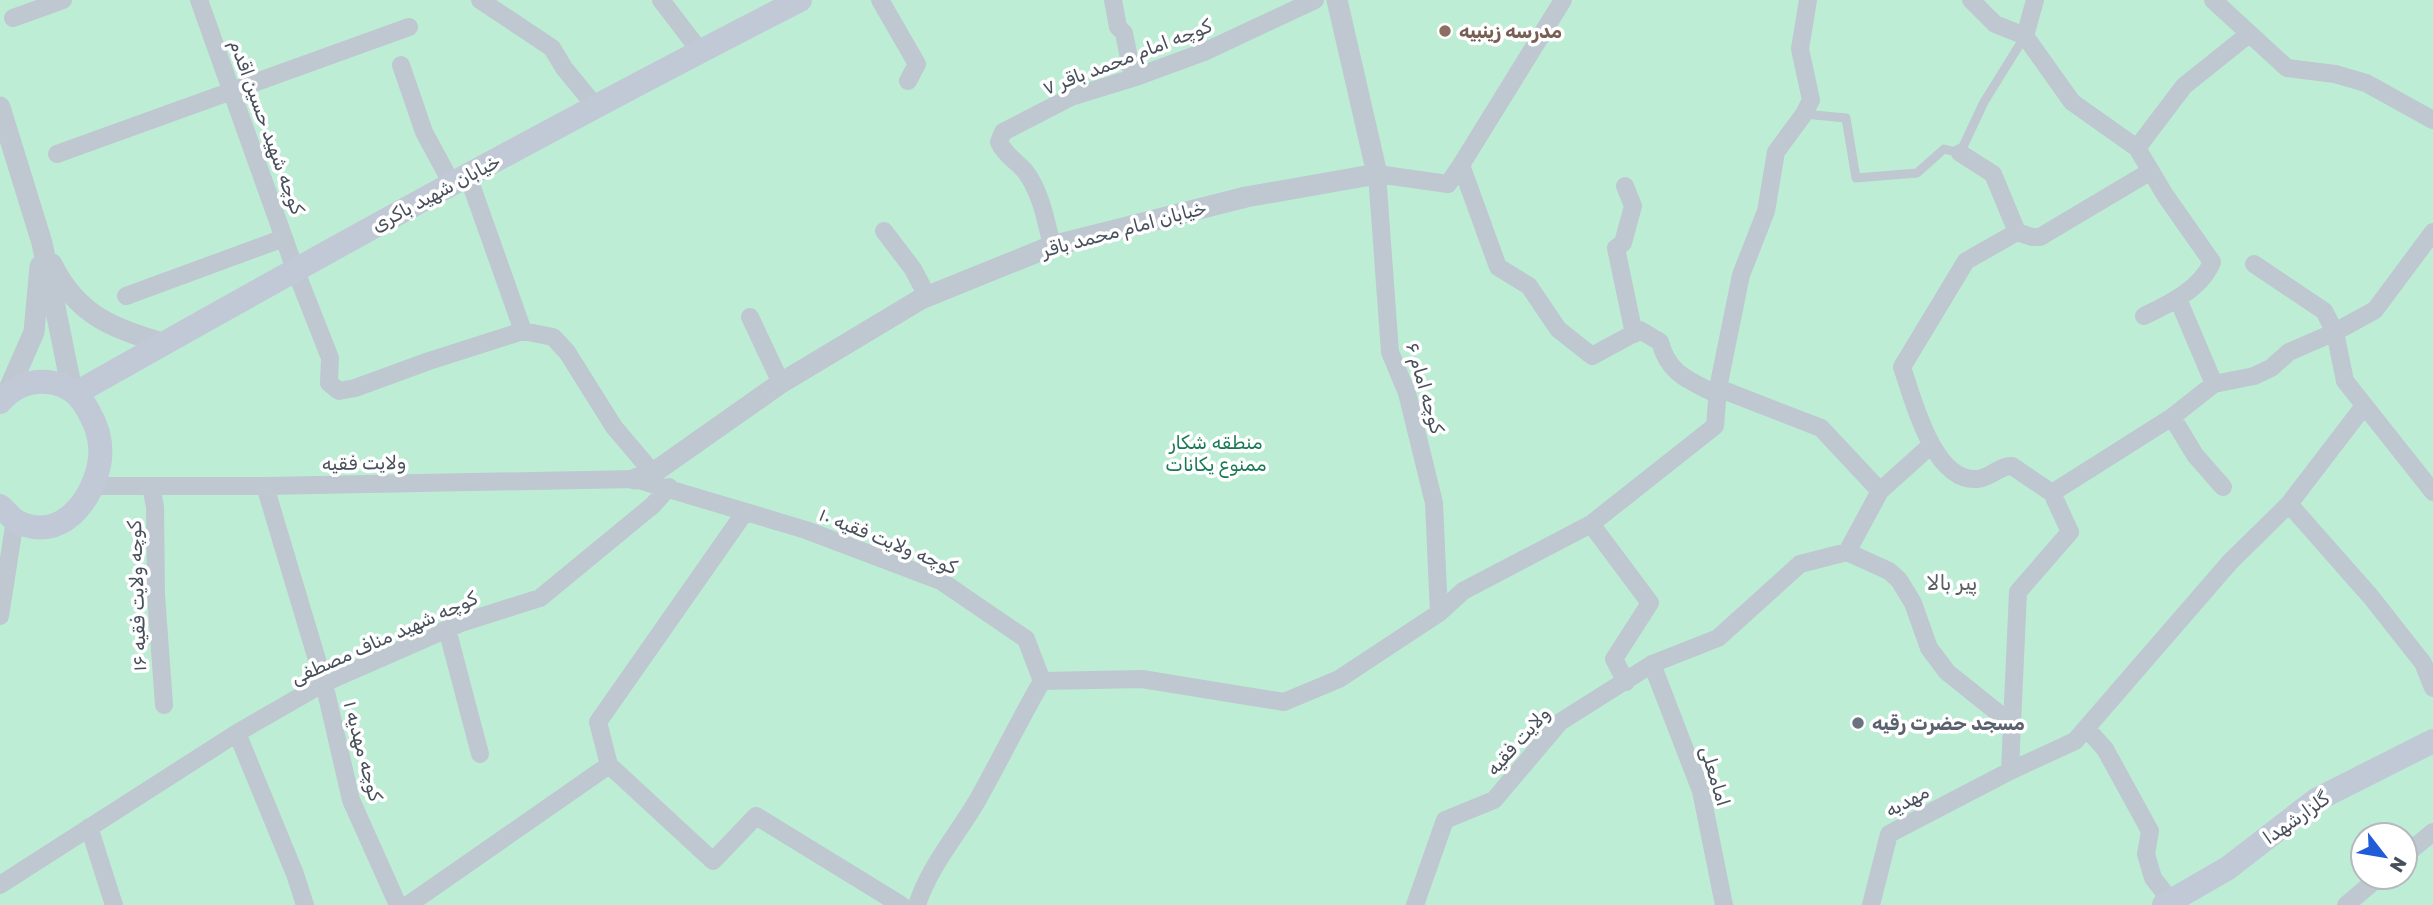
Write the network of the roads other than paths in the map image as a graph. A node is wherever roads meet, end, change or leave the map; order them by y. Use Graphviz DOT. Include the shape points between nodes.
graph roads {
  1 [pos="62,0"];
  2 [pos="199,0"];
  3 [pos="480,0"];
  4 [pos="661,0"];
  5 [pos="800,0"];
  6 [pos="880,0"];
  7 [pos="1113,0"];
  8 [pos="1315,0"];
  9 [pos="1337,0"];
  10 [pos="1563,0"];
  11 [pos="1808,0"];
  12 [pos="1971,0"];
  13 [pos="2035,0"];
  14 [pos="2217,1"];
  15 [pos="12,18"];
  16 [pos="409,27"];
  17 [pos="2249,34"];
  18 [pos="2025,36"];
  19 [pos="700,51"];
  20 [pos="401,65"];
  21 [pos="1133,78"];
  22 [pos="908,82"];
  23 [pos="232,91"];
  24 [pos="0,107"];
  25 [pos="596,107"];
  26 [pos="1804,114"];
  27 [pos="2433,120"];
  28 [pos="2137,148"];
  29 [pos="1960,153"];
  30 [pos="57,154"];
  31 [pos="1461,165"];
  32 [pos="2151,171"];
  33 [pos="1377,174"];
  34 [pos="460,180"];
  35 [pos="1625,186"];
  36 [pos="884,231"];
  37 [pos="2017,232"];
  38 [pos="2433,232"];
  39 [pos="284,238"];
  40 [pos="42,243"];
  41 [pos="1052,246"];
  42 [pos="2255,264"];
  43 [pos="295,269"];
  44 [pos="127,296"];
  45 [pos="927,296"];
  46 [pos="2178,299"];
  47 [pos="2144,316"];
  48 [pos="750,317"];
  49 [pos="523,331"];
  50 [pos="2335,332"];
  51 [pos="1633,334"];
  52 [pos="163,344"];
  53 [pos="781,383"];
  54 [pos="2214,384"];
  55 [pos="1718,391"];
  56 [pos="74,392"];
  57 [pos="3,399"];
  58 [pos="2364,406"];
  59 [pos="2172,417"];
  60 [pos="1930,446"];
  61 [pos="652,480"];
  62 [pos="94,486"];
  63 [pos="152,486"];
  64 [pos="265,486"];
  65 [pos="2223,488"];
  66 [pos="1880,492"];
  67 [pos="2433,492"];
  68 [pos="2052,493"];
  69 [pos="2289,504"];
  70 [pos="745,512"];
  71 [pos="5,515"];
  72 [pos="1591,524"];
  73 [pos="1847,552"];
  74 [pos="1439,613"];
  75 [pos="0,616"];
  76 [pos="447,629"];
  77 [pos="1652,664"];
  78 [pos="1042,681"];
  79 [pos="1626,682"];
  80 [pos="324,683"];
  81 [pos="2433,688"];
  82 [pos="164,705"];
  83 [pos="2012,724"];
  84 [pos="2086,728"];
  85 [pos="237,733"];
  86 [pos="2433,741"];
  87 [pos="480,754"];
  88 [pos="608,765"];
  89 [pos="2010,771"];
  90 [pos="89,827"];
  91 [pos="2433,832"];
  92 [pos="2419,844"];
  93 [pos="0,885"];
  94 [pos="2362,891"];
  95 [pos="2168,903"];
  96 [pos="114,905"];
  97 [pos="305,905"];
  98 [pos="398,905"];
  99 [pos="408,905"];
  100 [pos="901,905"];
  101 [pos="917,905"];
  102 [pos="1415,905"];
  103 [pos="1724,905"];
  104 [pos="1871,905"];
  105 [pos="2346,905"];
  1 -- 15 [label="street"];
  2 -- 23 [label="street, کوچه شهید حسین اقدم"];
  3 -- 25 [label="street" via="552,48"];
  4 -- 19 [label="street"];
  5 -- 19 [label="main road, خیابان شهید باکری"];
  6 -- 22 [label="street" via="917,64"];
  7 -- 21 [label="street"];
  8 -- 21 [label="street, کوچه امام محمد باقر ۷" via="1204,52"];
  9 -- 33 [label="street"];
  10 -- 31 [label="street"];
  11 -- 26 [label="street" via="1800,49 1811,100"];
  12 -- 18 [label="street" via="1995,24"];
  13 -- 18 [label="street"];
  14 -- 17 [label="street"];
  16 -- 23 [label="street"];
  17 -- 27 [label="street" via="2287,68 2367,83"];
  17 -- 28 [label="street" via="2184,86"];
  18 -- 28 [label="street" via="2072,102"];
  18 -- 29 [label="lane" via="1984,102"];
  19 -- 25 [label="main road, خیابان شهید باکری"];
  20 -- 34 [label="street" via="424,132"];
  21 -- 41 [label="street, کوچه امام محمد باقر ۷" via="1071,97 1003,132 1001,148 1026,172 1043,207"];
  23 -- 30 [label="street"];
  23 -- 39 [label="street, کوچه شهید حسین اقدم"];
  24 -- 40 [label="street"];
  25 -- 34 [label="main road, خیابان شهید باکری"];
  26 -- 29 [label="lane" via="1846,118 1856,178 1917,173 1944,149"];
  26 -- 55 [label="street" via="1776,152 1766,211 1741,275"];
  28 -- 32 [label="street"];
  29 -- 37 [label="street" via="1993,174"];
  31 -- 33 [label="street" via="1448,184"];
  31 -- 51 [label="street" via="1498,267 1530,286 1558,329 1592,356"];
  32 -- 37 [label="street" via="2040,237"];
  32 -- 46 [label="street" via="2212,262"];
  33 -- 41 [label="street, خیابان امام محمد باقر" via="1246,197"];
  33 -- 74 [label="street, کوچه امام ۶" via="1390,352 1407,393 1434,503"];
  34 -- 43 [label="main road, خیابان شهید باکری"];
  34 -- 49 [label="street"];
  35 -- 51 [label="street" via="1633,206 1623,243 1616,248"];
  36 -- 45 [label="street"];
  37 -- 60 [label="street" via="1966,261 1902,368"];
  38 -- 50 [label="street" via="2375,310"];
  39 -- 43 [label="street, کوچه شهید حسین اقدم"];
  39 -- 44 [label="street"];
  40 -- 52 [label="street" via="60,280 86,310 122,332"];
  40 -- 56 [label="street"];
  40 -- 57 [label="street" via="34,332"];
  41 -- 45 [label="street, خیابان امام محمد باقر"];
  42 -- 50 [label="street" via="2325,311"];
  43 -- 49 [label="street, کوچه شهید حسین اقدم" via="330,358 329,383 339,391"];
  43 -- 52 [label="main road, خیابان شهید باکری"];
  45 -- 53 [label="street, خیابان امام محمد باقر"];
  46 -- 47 [label="street"];
  46 -- 54 [label="street"];
  48 -- 53 [label="street"];
  49 -- 61 [label="street" via="553,337 567,352"];
  50 -- 54 [label="street" via="2289,352 2254,376"];
  50 -- 58 [label="street" via="2345,381"];
  51 -- 55 [label="street" via="1640,330 1660,342 1664,358 1675,372"];
  52 -- 56 [label="main road, خیابان شهید باکری"];
  53 -- 61 [label="street, خیابان امام محمد باقر"];
  54 -- 59 [label="street"];
  55 -- 66 [label="street" via="1821,428"];
  55 -- 72 [label="street" via="1715,426"];
  56 -- 57 [label="main road" via="38,381 20,386"];
  56 -- 62 [label="main road" via="97,426 101,456"];
  58 -- 67 [label="street"];
  58 -- 69 [label="street, مهدیه"];
  59 -- 65 [label="street" via="2195,456"];
  59 -- 68 [label="street"];
  60 -- 66 [label="street"];
  60 -- 68 [label="street" via="1961,476 1977,479 2007,465"];
  61 -- 64 [label="street, ولایت فقیه"];
  61 -- 70 [label="street, کوچه ولایت فقیه ۱۰"];
  61 -- 76 [label="street, کوچه شهید مناف مصطفی" via="653,505 540,598"];
  62 -- 63 [label="street, ولایت فقیه"];
  62 -- 71 [label="main road" via="73,515 55,525 35,527"];
  63 -- 64 [label="street, ولایت فقیه"];
  63 -- 82 [label="street, کوچه ولایت فقیه ۱۶"];
  64 -- 80 [label="street, کوچه مهدیه ۱"];
  66 -- 73 [label="street"];
  68 -- 83 [label="street" via="2070,532 2018,592"];
  69 -- 81 [label="street" via="2423,663"];
  69 -- 84 [label="street, مهدیه" via="2230,562"];
  70 -- 78 [label="street, کوچه ولایت فقیه ۱۰" via="806,530 941,582 1026,639"];
  70 -- 88 [label="street" via="598,722"];
  71 -- 75 [label="street"];
  72 -- 74 [label="street" via="1463,591"];
  72 -- 79 [label="street" via="1650,603 1614,659"];
  73 -- 77 [label="street, ولایت فقیه" via="1800,564 1718,638"];
  73 -- 83 [label="street" via="1889,570 1899,580 1913,603 1929,648 1947,672"];
  74 -- 78 [label="street" via="1339,679 1284,702 1142,680"];
  76 -- 80 [label="street, کوچه شهید مناف مصطفی"];
  76 -- 87 [label="street"];
  77 -- 79 [label="street, ولایت فقیه"];
  77 -- 103 [label="street, امامعلی" via="1701,791"];
  78 -- 101 [label="street" via="977,800 922,887"];
  79 -- 102 [label="street, ولایت فقیه" via="1560,722 1494,800 1445,820"];
  80 -- 85 [label="street, کوچه شهید مناف مصطفی"];
  80 -- 98 [label="street, کوچه مهدیه ۱" via="351,800"];
  83 -- 89 [label="street"];
  84 -- 89 [label="street, مهدیه" via="2075,741"];
  84 -- 95 [label="street" via="2105,749 2150,831 2146,854"];
  85 -- 90 [label="street, کوچه شهید مناف مصطفی"];
  85 -- 97 [label="street"];
  86 -- 95 [label="main road, گلزارشهدا" via="2316,800 2228,868"];
  88 -- 99 [label="street"];
  88 -- 100 [label="street" via="713,861 756,816"];
  89 -- 104 [label="street, مهدیه" via="1889,834"];
  90 -- 93 [label="street, کوچه شهید مناف مصطفی"];
  90 -- 96 [label="street"];
  91 -- 92 [label="street"];
  94 -- 105 [label="street"];
}
